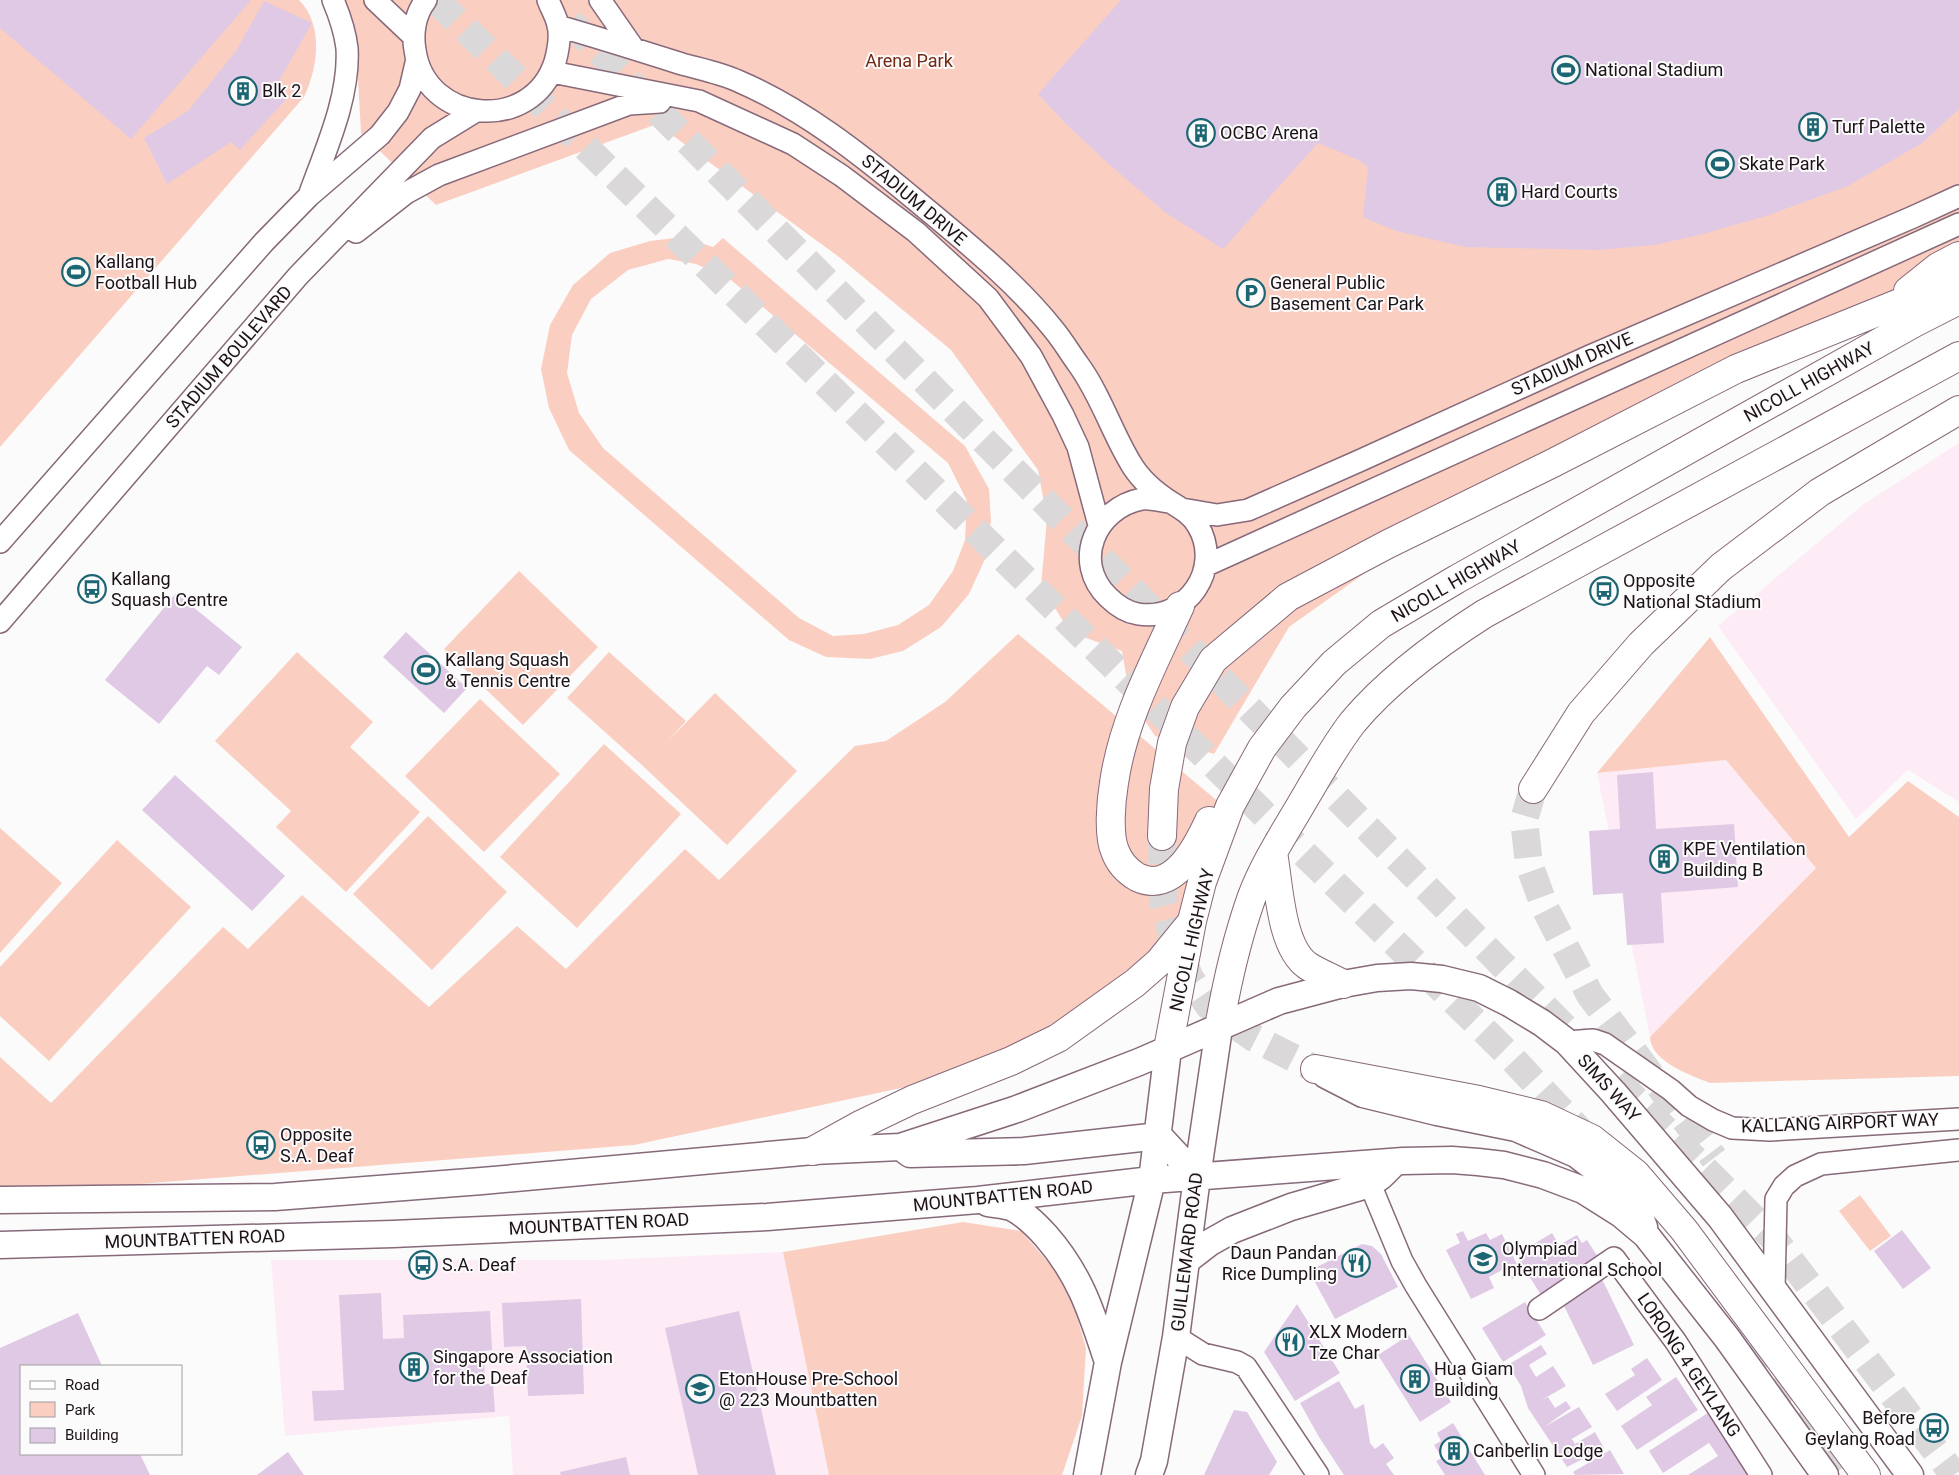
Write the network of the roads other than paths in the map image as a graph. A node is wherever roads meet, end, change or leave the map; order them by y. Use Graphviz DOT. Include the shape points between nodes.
graph roads {
  1 [pos="333,0"];
  2 [pos="375,0"];
  3 [pos="426,0"];
  4 [pos="548,0"];
  5 [pos="600,0"];
  6 [pos="558,26"];
  7 [pos="413,36"];
  8 [pos="634,49"];
  9 [pos="416,63"];
  10 [pos="552,72"];
  11 [pos="699,101"];
  12 [pos="476,112"];
  13 [pos="309,196"];
  14 [pos="1959,196"];
  15 [pos="1959,224"];
  16 [pos="1959,256"];
  17 [pos="298,276"];
  18 [pos="1959,279"];
  19 [pos="1959,300"];
  20 [pos="1887,308"];
  21 [pos="1959,356"];
  22 [pos="1959,410"];
  23 [pos="1176,505"];
  24 [pos="1099,525"];
  25 [pos="0,542"];
  26 [pos="1207,566"];
  27 [pos="1180,606"];
  28 [pos="0,622"];
  29 [pos="1334,663"];
  30 [pos="1533,789"];
  31 [pos="1162,836"];
  32 [pos="1273,852"];
  33 [pos="1192,921"];
  34 [pos="1343,984"];
  35 [pos="1219,1028"];
  36 [pos="1567,1042"];
  37 [pos="1168,1049"];
  38 [pos="1315,1069"];
  39 [pos="1959,1119"];
  40 [pos="1159,1136"];
  41 [pos="900,1148"];
  42 [pos="1959,1150"];
  43 [pos="813,1151"];
  44 [pos="1395,1162"];
  45 [pos="1197,1177"];
  46 [pos="1152,1180"];
  47 [pos="1370,1184"];
  48 [pos="0,1200"];
  49 [pos="978,1200"];
  50 [pos="1646,1236"];
  51 [pos="0,1245"];
  52 [pos="1185,1271"];
  53 [pos="1774,1290"];
  54 [pos="1539,1309"];
  55 [pos="1176,1337"];
  56 [pos="1108,1362"];
  57 [pos="1087,1475"];
  58 [pos="1149,1475"];
  59 [pos="1318,1475"];
  60 [pos="1534,1475"];
  61 [pos="1761,1475"];
  62 [pos="1825,1475"];
  63 [pos="1866,1475"];
  64 [pos="1910,1475"];
  1 -- 13 [label="street" via="347,48 345,74 334,125"];
  2 -- 7 [label="street"];
  3 -- 7 [label="street, STADIUM BOULEVARD" via="420,8"];
  4 -- 6 [label="street, STADIUM BOULEVARD"];
  5 -- 8 [label="street"];
  6 -- 8 [label="street, STADIUM DRIVE"];
  6 -- 10 [label="street, STADIUM BOULEVARD" via="559,49"];
  7 -- 9 [label="street, STADIUM BOULEVARD"];
  8 -- 23 [label="street, STADIUM DRIVE" via="735,80 765,94 814,122 865,158 928,210 980,255 1054,330 1097,395 1131,465 1148,484"];
  9 -- 12 [label="street, STADIUM BOULEVARD" via="430,86 450,103"];
  9 -- 13 [label="street, STADIUM BOULEVARD" via="410,89 398,112 380,135"];
  10 -- 11 [label="street, STADIUM DRIVE"];
  10 -- 12 [label="street, STADIUM BOULEVARD" via="542,87 512,108"];
  11 -- 17 [label="street" via="629,104 439,175 406,193"];
  11 -- 24 [label="street, STADIUM DRIVE" via="793,144 842,176 916,232 988,298 1031,356 1063,415 1078,447"];
  12 -- 17 [label="street, STADIUM BOULEVARD" via="432,138"];
  13 -- 25 [label="street, STADIUM BOULEVARD" via="264,242"];
  14 -- 23 [label="street, STADIUM DRIVE" via="1590,356 1248,510 1217,516"];
  15 -- 26 [label="street, STADIUM DRIVE"];
  16 -- 20 [label="highway" via="1938,267"];
  17 -- 28 [label="street, STADIUM BOULEVARD"];
  18 -- 20 [label="highway"];
  19 -- 29 [label="highway, NICOLL HIGHWAY" via="1457,579 1381,624"];
  20 -- 31 [label="highway" via="1736,369 1288,597 1213,660 1185,707 1172,743 1164,789"];
  21 -- 32 [label="highway" via="1484,614 1447,638 1402,674 1354,721 1335,746"];
  22 -- 30 [label="highway" via="1820,492 1721,567 1641,644 1581,713"];
  23 -- 24 [label="street, STADIUM DRIVE" via="1144,498 1119,507"];
  23 -- 26 [label="street, STADIUM DRIVE" via="1198,524 1206,544"];
  24 -- 27 [label="street, STADIUM DRIVE" via="1091,546 1091,568 1100,590 1116,605 1137,614 1160,614"];
  26 -- 27 [label="street, STADIUM DRIVE" via="1198,588"];
  27 -- 29 [label="highway" via="1125,732 1113,784 1111,832 1114,851 1123,866 1142,879 1156,880 1171,875 1183,865 1195,850 1226,784 1256,732 1295,687"];
  29 -- 33 [label="highway, NICOLL HIGHWAY" via="1293,707 1262,748 1230,806 1202,882"];
  32 -- 34 [label="highway" via="1287,936 1295,953 1307,965"];
  32 -- 35 [label="highway" via="1251,898"];
  33 -- 37 [label="highway, NICOLL HIGHWAY"];
  33 -- 43 [label="highway" via="1159,962 1135,983 1058,1038 1011,1061 912,1100"];
  34 -- 35 [label="main road, SIMS WAY" via="1279,1001"];
  34 -- 36 [label="main road, SIMS WAY" via="1411,976 1462,982 1509,1003"];
  35 -- 37 [label="main road, SIMS WAY"];
  35 -- 45 [label="main road, GUILLEMARD ROAD"];
  36 -- 39 [label="street, KALLANG AIRPORT WAY" via="1594,1040 1605,1044 1689,1106 1732,1128 1770,1130"];
  36 -- 53 [label="main road, SIMS WAY" via="1720,1217"];
  37 -- 40 [label="main road"];
  37 -- 41 [label="main road" via="1017,1109"];
  38 -- 50 [label="main road" via="1363,1094 1516,1128 1576,1154 1630,1200"];
  38 -- 63 [label="highway" via="1480,1100 1541,1115 1592,1139 1636,1174 1684,1230"];
  40 -- 41 [label="main road" via="1024,1151 910,1154"];
  40 -- 45 [label="main road"];
  40 -- 46 [label="main road"];
  41 -- 43 [label="main road"];
  42 -- 53 [label="street, KALLANG AIRPORT WAY" via="1822,1164 1795,1176 1776,1199"];
  43 -- 48 [label="main road" via="275,1197"];
  44 -- 45 [label="main road"];
  44 -- 47 [label="main road"];
  44 -- 50 [label="main road" via="1478,1162 1543,1175 1583,1190 1621,1214"];
  45 -- 46 [label="main road, MOUNTBATTEN ROAD"];
  45 -- 52 [label="main road, GUILLEMARD ROAD"];
  46 -- 49 [label="main road, MOUNTBATTEN ROAD"];
  46 -- 56 [label="main road"];
  47 -- 52 [label="main road" via="1291,1207 1232,1230 1210,1243"];
  47 -- 60 [label="street" via="1416,1286"];
  49 -- 51 [label="main road, MOUNTBATTEN ROAD" via="767,1217 403,1234"];
  49 -- 56 [label="main road" via="1011,1208 1036,1225 1062,1254 1079,1281"];
  50 -- 62 [label="main road" via="1727,1338"];
  52 -- 55 [label="main road, GUILLEMARD ROAD"];
  53 -- 64 [label="main road, SIMS WAY"];
  54 -- 61 [label="street, LORONG 4 GEYLANG" via="1611,1259 1617,1260 1676,1342"];
  55 -- 58 [label="main road, GUILLEMARD ROAD"];
  55 -- 59 [label="street" via="1203,1354 1246,1367"];
  56 -- 57 [label="main road"];
}
